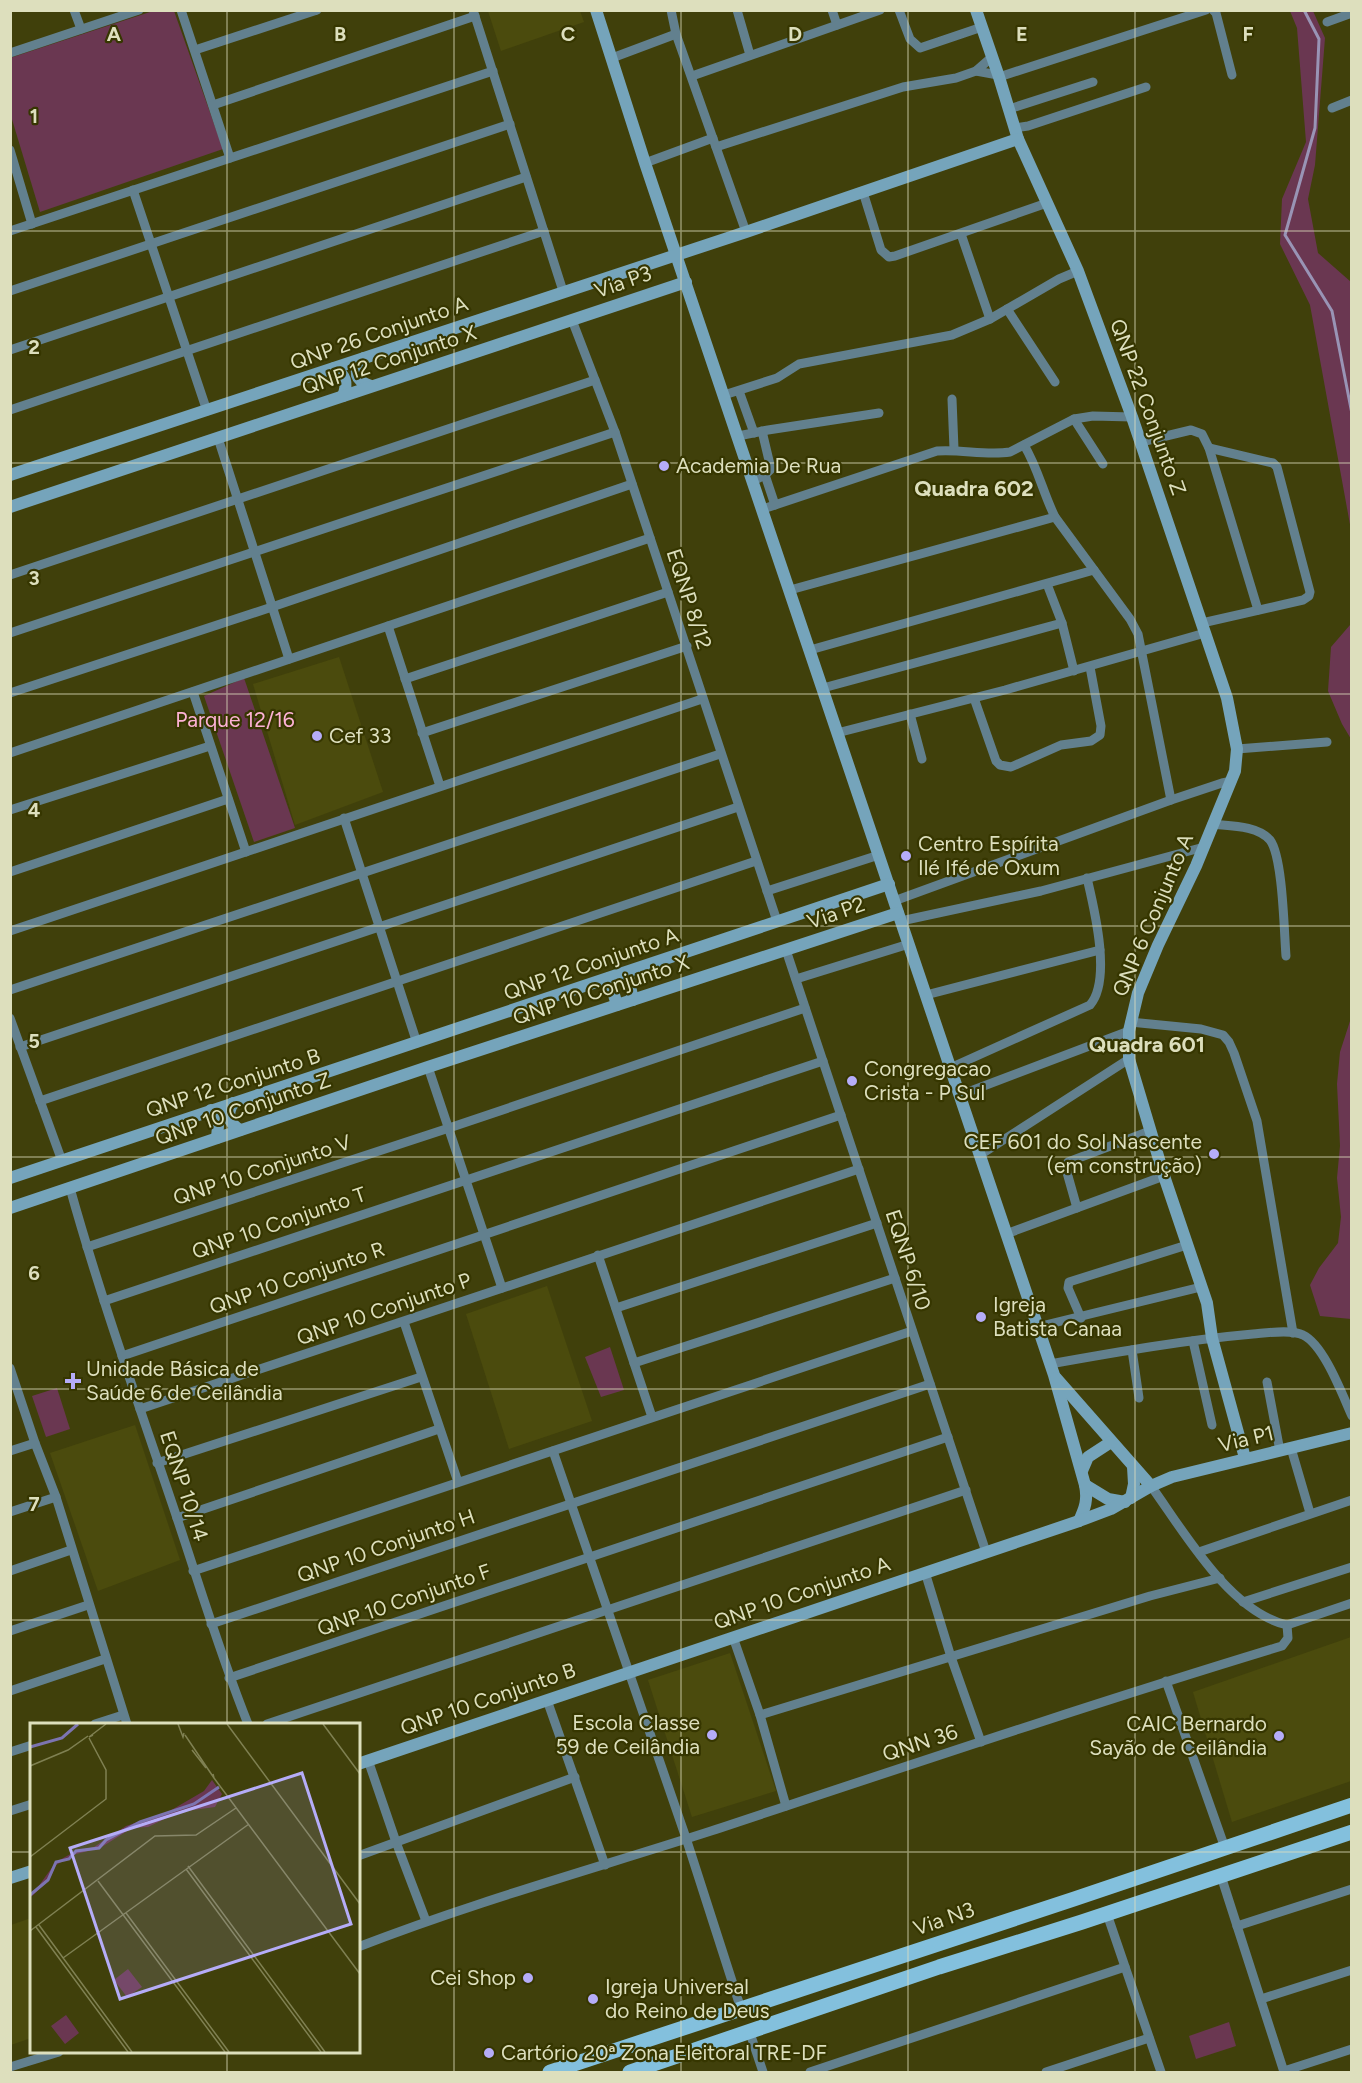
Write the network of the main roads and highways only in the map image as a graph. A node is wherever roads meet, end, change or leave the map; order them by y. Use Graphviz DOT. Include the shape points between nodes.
graph roads {
  1 [pos="1352,1805"];
  2 [pos="1328,1813"];
  3 [pos="1352,1832"];
  4 [pos="1226,1874"];
  5 [pos="1030,1912"];
  6 [pos="905,1954"];
  7 [pos="939,1967"];
  8 [pos="807,2012"];
  9 [pos="612,2052"];
  10 [pos="550,2073"];
  11 [pos="571,2073"];
  12 [pos="630,2073"];
  1 -- 2 [label="main road, Via N3"];
  2 -- 4 [label="main road" via="1338,1818 1335,1830 1270,1852"];
  2 -- 5 [label="main road, Via N3"];
  3 -- 4 [label="main road, Via N3"];
  4 -- 7 [label="main road, Via N3"];
  5 -- 6 [label="main road, Via N3"];
  5 -- 7 [label="main road" via="994,1932 933,1952 931,1963"];
  6 -- 8 [label="main road" via="914,1959 911,1971"];
  6 -- 9 [label="main road, Via N3"];
  7 -- 8 [label="main road, Via N3"];
  8 -- 12 [label="main road, Via N3"];
  9 -- 10 [label="main road, Via N3"];
  9 -- 11 [label="main road"];
}
